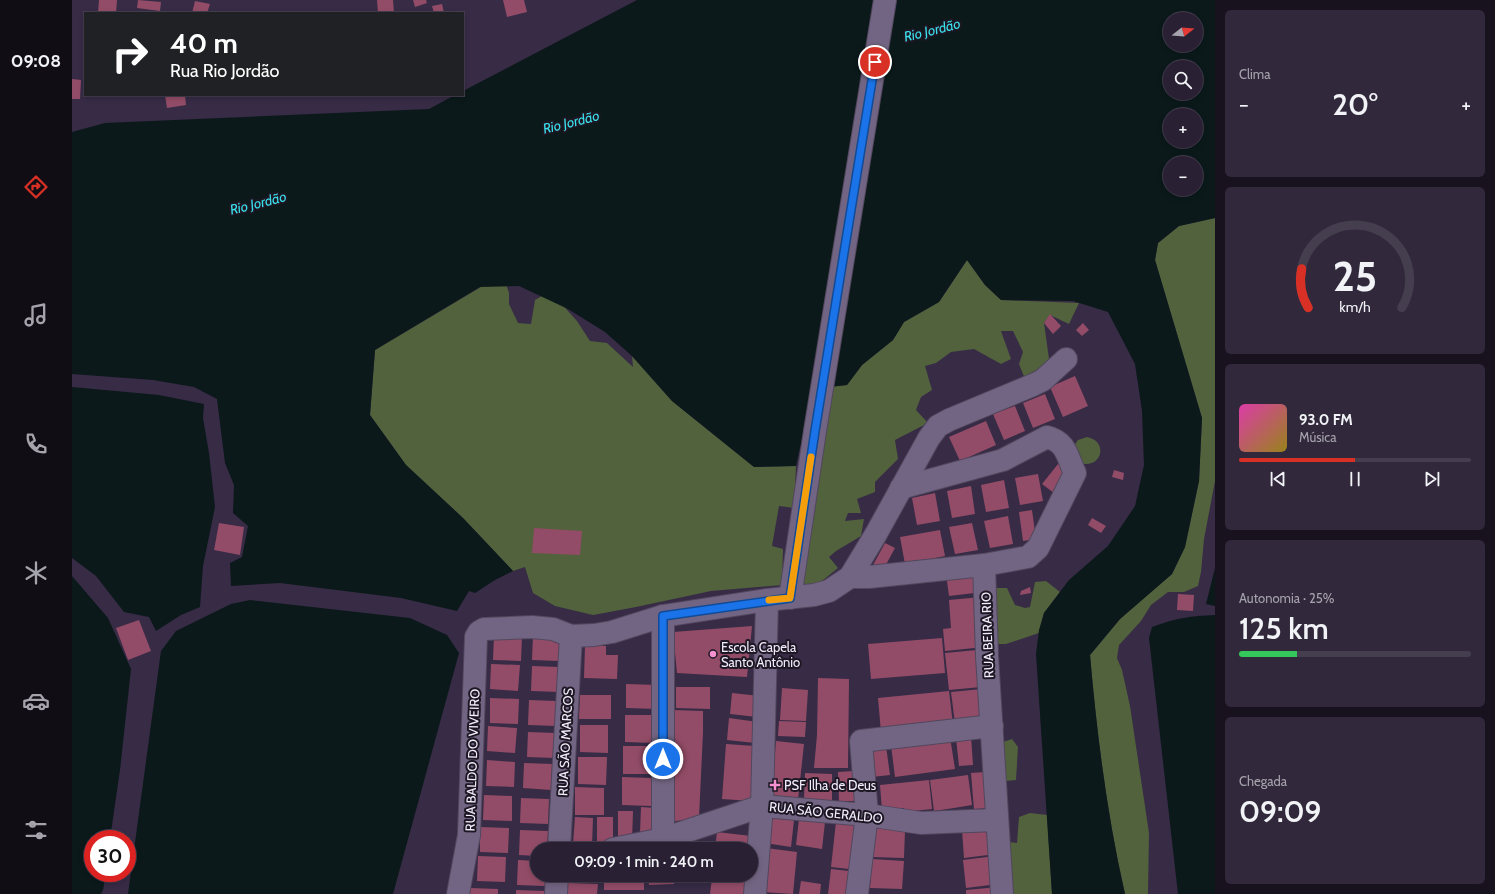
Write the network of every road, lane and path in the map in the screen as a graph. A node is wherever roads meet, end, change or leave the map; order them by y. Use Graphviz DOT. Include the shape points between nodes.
graph roads {
  1 [pos="885,0"];
  2 [pos="1066,359"];
  3 [pos="901,488"];
  4 [pos="984,566"];
  5 [pos="850,577"];
  6 [pos="790,595"];
  7 [pos="767,600"];
  8 [pos="663,616"];
  9 [pos="571,636"];
  10 [pos="992,726"];
  11 [pos="762,806"];
  12 [pos="867,814"];
  13 [pos="996,820"];
  14 [pos="663,839"];
  15 [pos="559,842"];
  16 [pos="648,842"];
  17 [pos="557,882"];
  18 [pos="458,894"];
  19 [pos="556,894"];
  20 [pos="755,894"];
  21 [pos="857,894"];
  22 [pos="1002,894"];
  1 -- 6 [label="street"];
  2 -- 3 [label="street" via="1033,386 938,426"];
  3 -- 4 [label="street" via="1003,460 1047,437 1060,442 1075,473 1038,548 1028,557"];
  3 -- 5 [label="street"];
  4 -- 5 [label="street"];
  4 -- 10 [label="street, RUA BEIRA RIO"];
  5 -- 6 [label="street" via="829,590 814,595"];
  6 -- 7 [label="street"];
  7 -- 8 [label="street"];
  7 -- 11 [label="street"];
  8 -- 9 [label="street" via="612,632"];
  8 -- 14 [label="street"];
  9 -- 15 [label="street, RUA SÃO MARCOS"];
  9 -- 18 [label="street, RUA BALDO DO VIVEIRO" via="553,629 532,627 484,629 478,632 470,835"];
  10 -- 12 [label="street" via="861,741"];
  10 -- 13 [label="street, RUA BEIRA RIO"];
  11 -- 12 [label="street, RUA SÃO GERALDO"];
  11 -- 14 [label="street, RUA SÃO GERALDO"];
  11 -- 20 [label="street"];
  12 -- 13 [label="street, RUA SÃO GERALDO" via="921,823"];
  12 -- 21 [label="street"];
  13 -- 22 [label="street, RUA BEIRA RIO"];
  14 -- 16 [label="street, RUA SÃO GERALDO"];
  17 -- 19 [label="street"];
}
